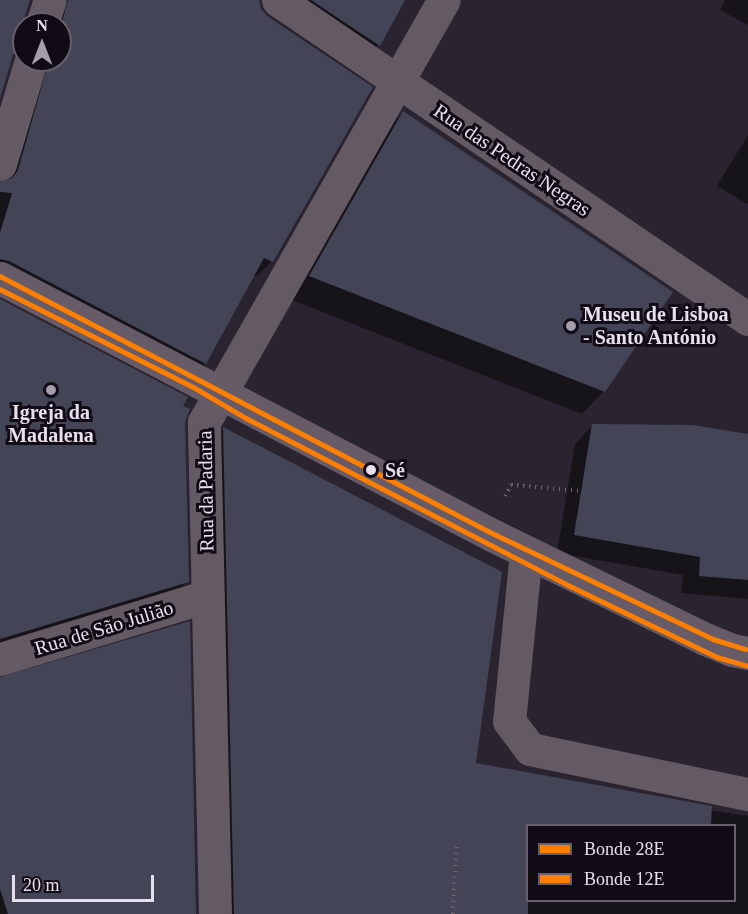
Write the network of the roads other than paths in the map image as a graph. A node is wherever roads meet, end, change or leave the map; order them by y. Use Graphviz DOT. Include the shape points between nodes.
graph roads {
  1 [pos="278,0"];
  2 [pos="444,0"];
  3 [pos="26,72"];
  4 [pos="398,82"];
  5 [pos="8,107"];
  6 [pos="0,164"];
  7 [pos="0,279"];
  8 [pos="748,319"];
  9 [pos="220,392"];
  10 [pos="526,552"];
  11 [pos="208,596"];
  12 [pos="748,653"];
  13 [pos="0,659"];
  14 [pos="748,794"];
  15 [pos="215,914"];
  1 -- 4 [label="street, Rua das Pedras Negras"];
  2 -- 4 [label="street, Rua da Padaria"];
  3 -- 5 [label="street"];
  4 -- 8 [label="street, Rua das Pedras Negras"];
  4 -- 9 [label="street, Rua da Padaria"];
  5 -- 6 [label="street"];
  7 -- 9 [label="street"];
  9 -- 10 [label="street"];
  9 -- 11 [label="street, Rua da Padaria" via="204,422"];
  10 -- 12 [label="street" via="705,639"];
  10 -- 14 [label="street" via="509,721 530,749"];
  11 -- 13 [label="street, Rua de São Julião"];
  11 -- 15 [label="street, Rua da Padaria"];
}
